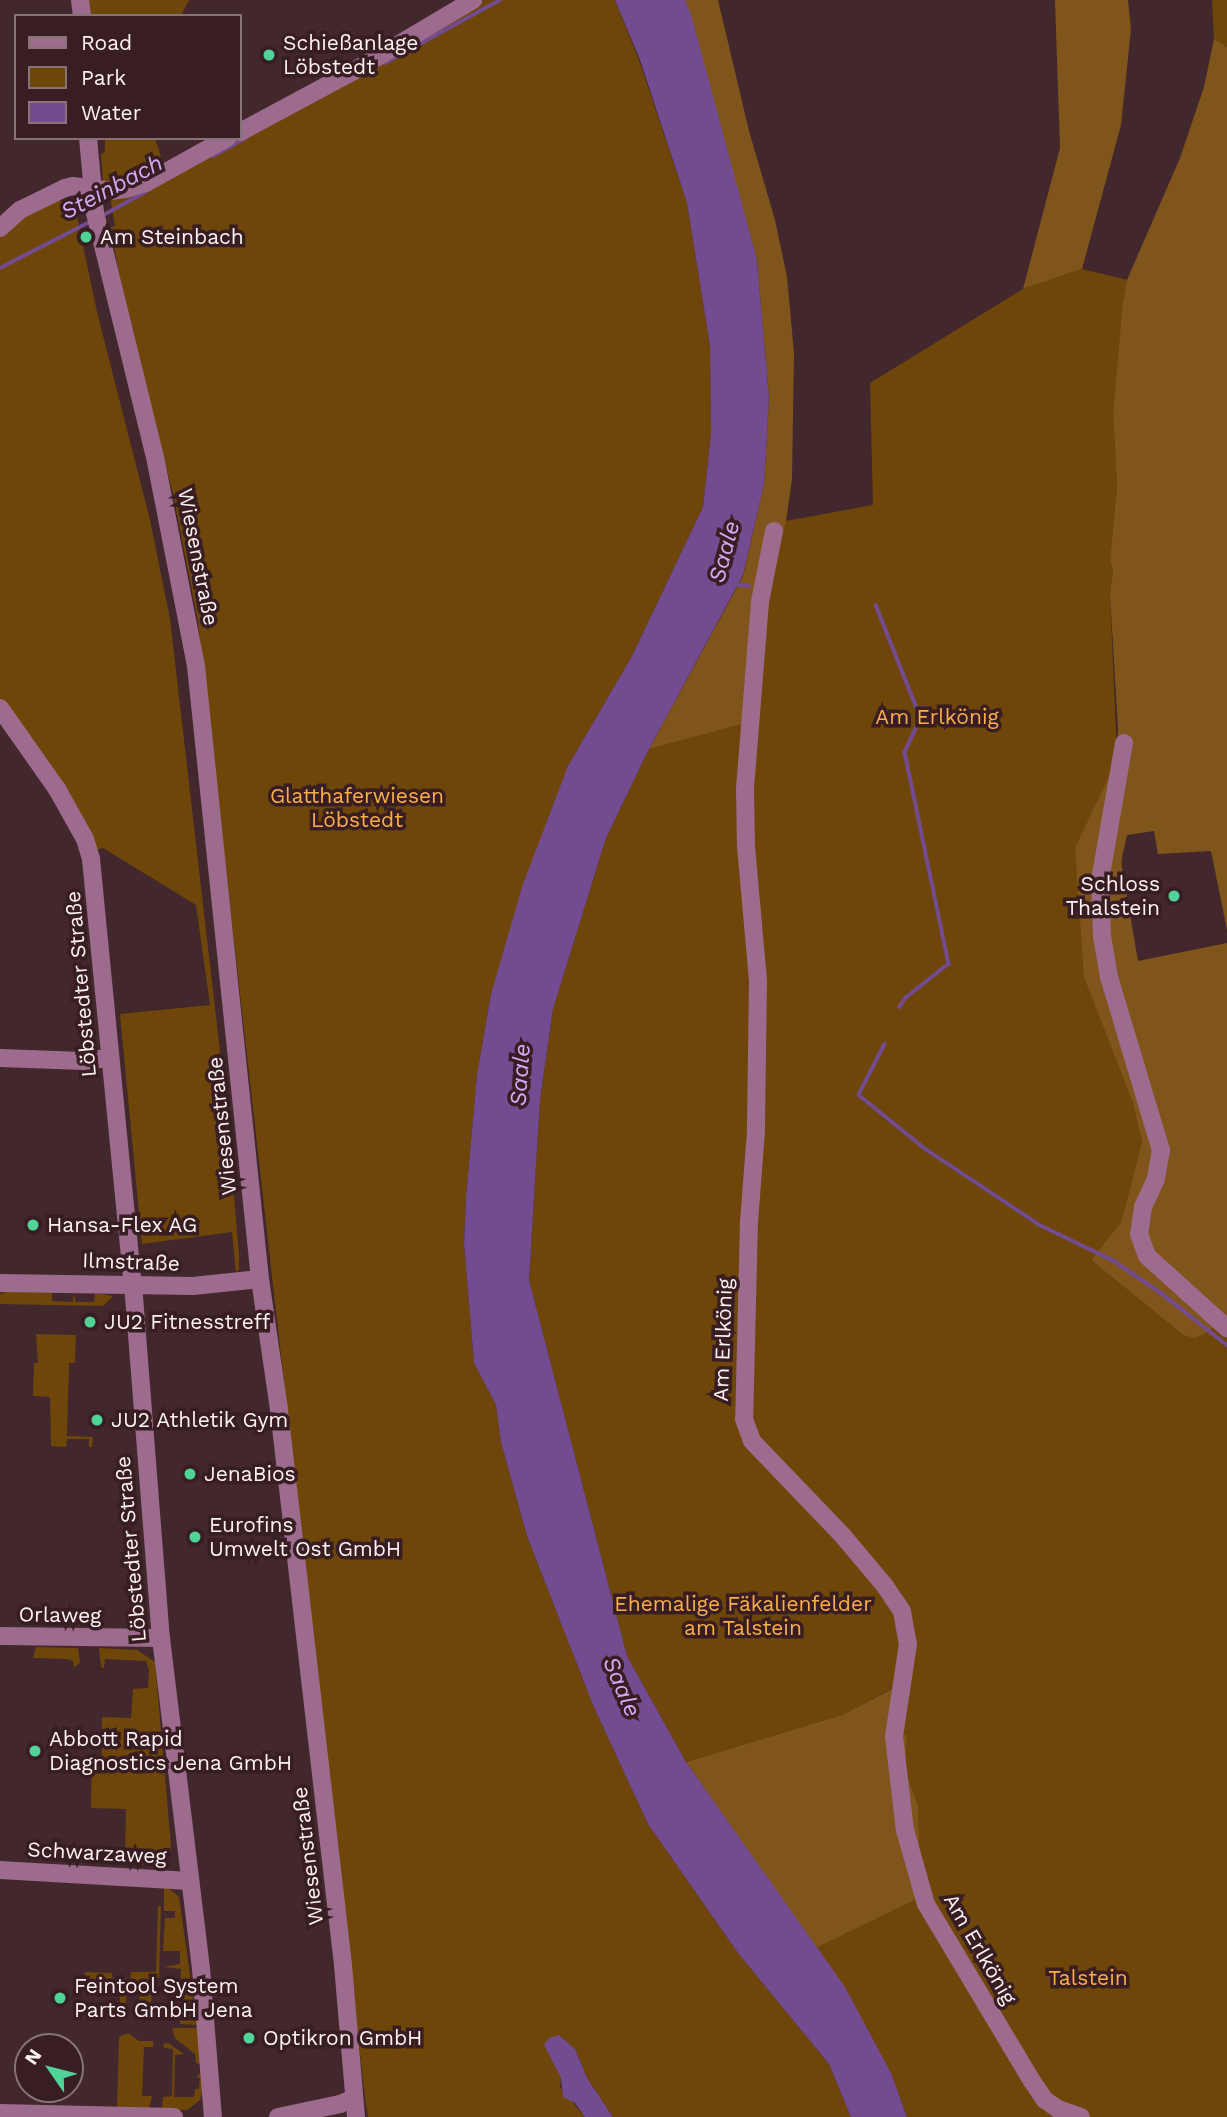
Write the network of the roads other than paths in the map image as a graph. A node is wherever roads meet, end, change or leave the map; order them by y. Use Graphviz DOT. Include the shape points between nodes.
graph roads {
  1 [pos="473,0"];
  2 [pos="242,131"];
  3 [pos="88,140"];
  4 [pos="223,140"];
  5 [pos="90,187"];
  6 [pos="0,228"];
  7 [pos="775,531"];
  8 [pos="0,708"];
  9 [pos="1124,743"];
  10 [pos="0,1058"];
  11 [pos="110,1058"];
  12 [pos="260,1279"];
  13 [pos="0,1283"];
  14 [pos="133,1284"];
  15 [pos="1227,1328"];
  16 [pos="0,1636"];
  17 [pos="161,1638"];
  18 [pos="0,1870"];
  19 [pos="190,1881"];
  20 [pos="354,2098"];
  21 [pos="0,2113"];
  22 [pos="174,2117"];
  23 [pos="214,2117"];
  24 [pos="278,2117"];
  25 [pos="356,2117"];
  26 [pos="1081,2117"];
  1 -- 2 [label="street"];
  3 -- 5 [label="street, Wiesenstraße"];
  4 -- 5 [label="street" via="146,183 111,191"];
  5 -- 6 [label="street" via="73,186 51,194 20,210"];
  5 -- 12 [label="street, Wiesenstraße" via="156,461 196,666"];
  7 -- 26 [label="street, Am Erlkönig" via="760,602 745,790 758,981 744,1419 752,1441 843,1536 902,1611 908,1644 895,1748 905,1830 926,1903 1045,2100"];
  8 -- 11 [label="street, Löbstedter Straße" via="85,839 91,859"];
  9 -- 15 [label="street" via="1100,881 1109,977 1161,1150 1139,1234 1147,1256"];
  10 -- 11 [label="street"];
  11 -- 14 [label="street, Löbstedter Straße"];
  12 -- 14 [label="street, Ilmstraße" via="193,1286"];
  12 -- 20 [label="street, Wiesenstraße" via="343,1965"];
  13 -- 14 [label="street, Ilmstraße"];
  14 -- 17 [label="street, Löbstedter Straße"];
  16 -- 17 [label="street, Orlaweg"];
  17 -- 19 [label="street, Löbstedter Straße"];
  18 -- 19 [label="street, Schwarzaweg"];
  19 -- 23 [label="street, Löbstedter Straße"];
  20 -- 24 [label="street"];
  20 -- 25 [label="street, Wiesenstraße"];
  21 -- 22 [label="street"];
}
